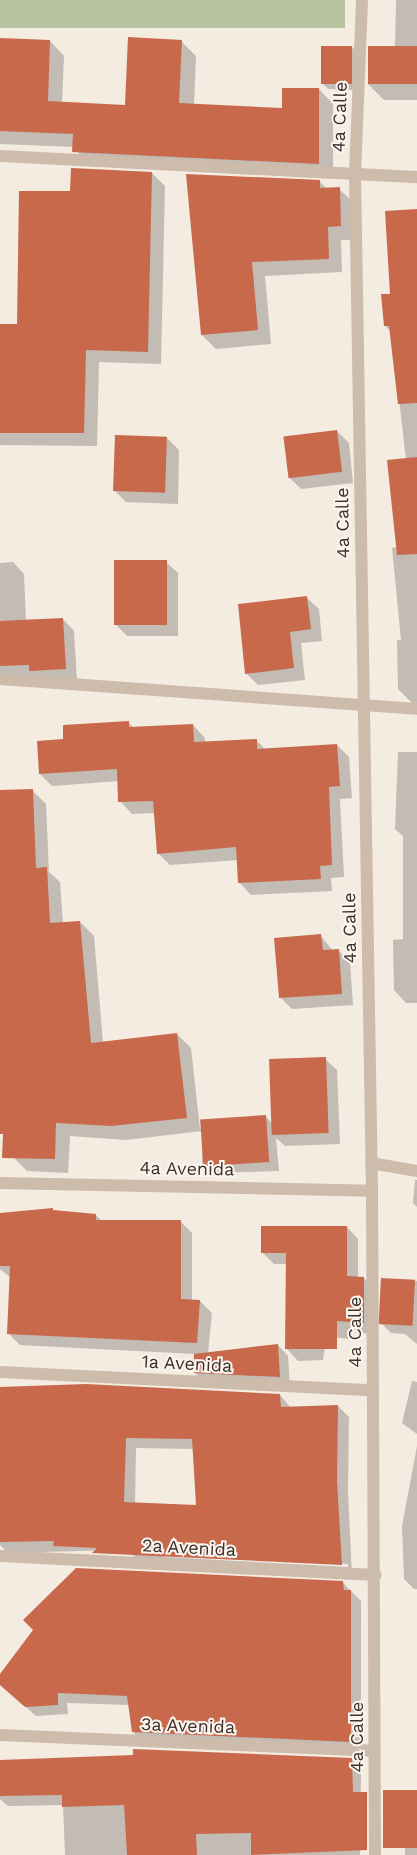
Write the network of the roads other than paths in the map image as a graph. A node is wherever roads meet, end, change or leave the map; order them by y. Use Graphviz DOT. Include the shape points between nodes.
graph roads {
  1 [pos="362,0"];
  2 [pos="0,156"];
  3 [pos="355,174"];
  4 [pos="417,177"];
  5 [pos="0,679"];
  6 [pos="364,702"];
  7 [pos="417,708"];
  8 [pos="371,1163"];
  9 [pos="417,1170"];
  10 [pos="0,1183"];
  11 [pos="372,1191"];
  12 [pos="0,1372"];
  13 [pos="372,1390"];
  14 [pos="0,1556"];
  15 [pos="376,1575"];
  16 [pos="0,1735"];
  17 [pos="374,1751"];
  18 [pos="375,1855"];
  1 -- 3 [label="street, 4a Calle"];
  2 -- 3 [label="street"];
  3 -- 4 [label="street"];
  3 -- 6 [label="street, 4a Calle"];
  5 -- 6 [label="street"];
  6 -- 7 [label="street"];
  6 -- 8 [label="street, 4a Calle"];
  8 -- 9 [label="street"];
  8 -- 11 [label="street, 4a Calle"];
  10 -- 11 [label="street, 4a Avenida"];
  11 -- 13 [label="street, 4a Calle"];
  12 -- 13 [label="street, 1a Avenida"];
  13 -- 15 [label="street, 4a Calle"];
  14 -- 15 [label="street, 2a Avenida"];
  15 -- 17 [label="street, 4a Calle"];
  16 -- 17 [label="street, 3a Avenida"];
  17 -- 18 [label="street, 4a Calle"];
}
